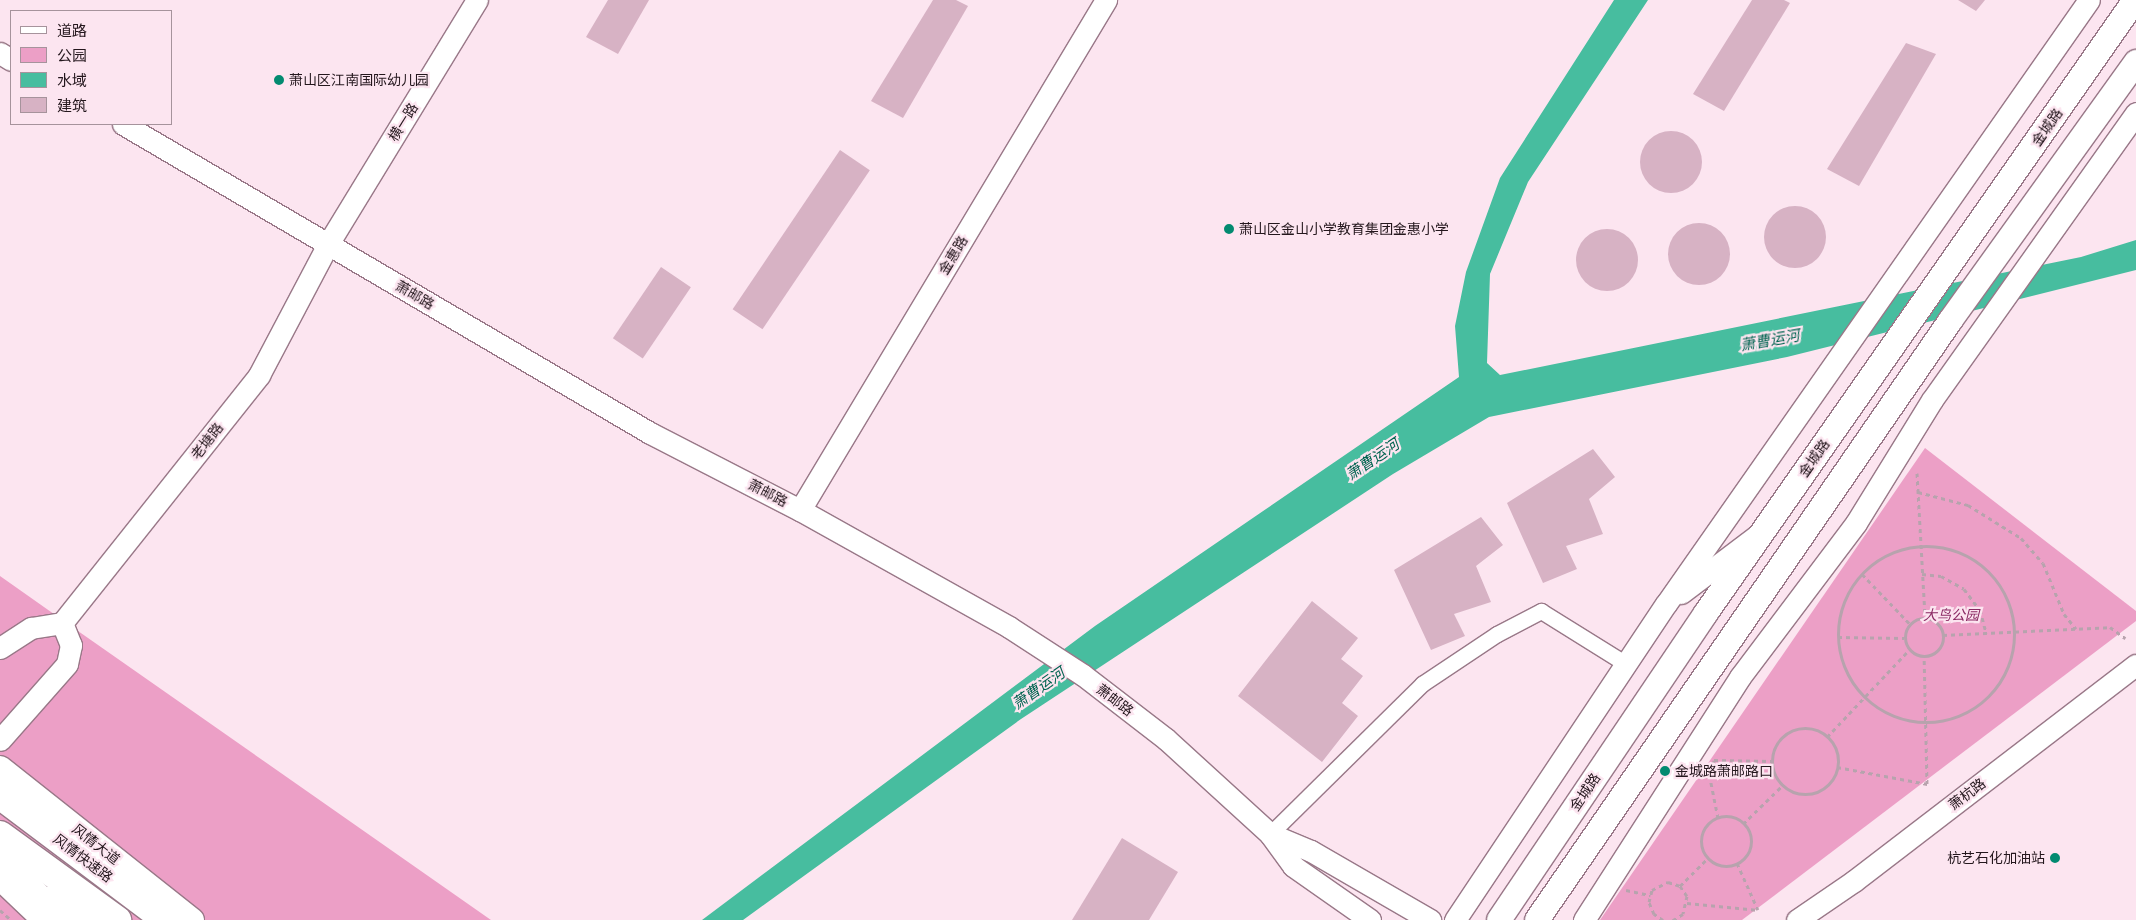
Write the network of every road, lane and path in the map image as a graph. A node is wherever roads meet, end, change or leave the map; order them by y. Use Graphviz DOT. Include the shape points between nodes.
graph roads {
  1 [pos="477,0"];
  2 [pos="1106,0"];
  3 [pos="2089,0"];
  4 [pos="2135,0"];
  5 [pos="2136,62"];
  6 [pos="2136,114"];
  7 [pos="125,125"];
  8 [pos="328,244"];
  9 [pos="1917,473"];
  10 [pos="1918,492"];
  11 [pos="800,510"];
  12 [pos="1763,531"];
  13 [pos="1921,546"];
  14 [pos="1862,574"];
  15 [pos="1922,574"];
  16 [pos="1666,604"];
  17 [pos="1924,618"];
  18 [pos="62,623"];
  19 [pos="1910,624"];
  20 [pos="2076,629"];
  21 [pos="2014,632"];
  22 [pos="1986,633"];
  23 [pos="1943,635"];
  24 [pos="1838,637"];
  25 [pos="1904,638"];
  26 [pos="2125,638"];
  27 [pos="0,648"];
  28 [pos="1909,650"];
  29 [pos="1924,656"];
  30 [pos="1626,664"];
  31 [pos="2136,665"];
  32 [pos="1864,697"];
  33 [pos="1925,722"];
  34 [pos="1827,737"];
  35 [pos="0,740"];
  36 [pos="1772,762"];
  37 [pos="0,768"];
  38 [pos="1837,768"];
  39 [pos="1783,785"];
  40 [pos="0,795"];
  41 [pos="1718,818"];
  42 [pos="1743,824"];
  43 [pos="0,834"];
  44 [pos="1270,834"];
  45 [pos="0,854"];
  46 [pos="0,858"];
  47 [pos="1708,858"];
  48 [pos="1737,863"];
  49 [pos="0,880"];
  50 [pos="1680,886"];
  51 [pos="136,898"];
  52 [pos="1687,903"];
  53 [pos="0,910"];
  54 [pos="11,920"];
  55 [pos="42,920"];
  56 [pos="66,920"];
  57 [pos="83,920"];
  58 [pos="117,920"];
  59 [pos="166,920"];
  60 [pos="178,920"];
  61 [pos="192,920"];
  62 [pos="1370,920"];
  63 [pos="1430,920"];
  64 [pos="1455,920"];
  65 [pos="1499,920"];
  66 [pos="1537,920"];
  67 [pos="1584,920"];
  68 [pos="1663,920"];
  69 [pos="1673,920"];
  70 [pos="1797,920"];
  1 -- 8 [label="main road, 横一路"];
  2 -- 11 [label="main road, 金惠路"];
  3 -- 16 [label="main road"];
  4 -- 12 [label="main road, 金城路"];
  5 -- 66 [label="main road" via="1950,321"];
  6 -- 67 [label="main road" via="1932,400 1856,523 1740,677"];
  7 -- 8 [label="main road, 萧邮路"];
  8 -- 11 [label="main road, 萧邮路" via="650,433"];
  8 -- 18 [label="main road, 老塘路" via="259,375"];
  9 -- 10 [label="path"];
  10 -- 13 [label="path"];
  10 -- 20 [label="path" via="1968,505 2021,538 2043,563 2064,614"];
  11 -- 44 [label="main road, 萧邮路" via="1028,640 1083,675 1166,738"];
  12 -- 16 [label="main road"];
  12 -- 65 [label="main road, 金城路"];
  13 -- 14 [label="path" via="1891,552"];
  13 -- 15 [label="path"];
  13 -- 21 [label="path" via="1957,551 1978,562 1994,577 2006,596"];
  14 -- 19 [label="path"];
  14 -- 24 [label="path" via="1844,600"];
  15 -- 17 [label="path"];
  15 -- 22 [label="path" via="1941,576 1964,589 1980,610"];
  16 -- 30 [label="main road"];
  17 -- 19 [label="path"];
  17 -- 23 [label="path" via="1936,622"];
  18 -- 27 [label="main road" via="31,628"];
  18 -- 35 [label="main road" via="71,645 67,664"];
  19 -- 25 [label="path"];
  20 -- 21 [label="path"];
  20 -- 26 [label="path" via="2110,627"];
  21 -- 22 [label="path"];
  21 -- 33 [label="path" via="2009,663 1999,683 1984,701 1951,718"];
  22 -- 23 [label="path"];
  23 -- 29 [label="path" via="1938,650"];
  24 -- 25 [label="path"];
  24 -- 32 [label="path" via="1845,670"];
  25 -- 28 [label="path"];
  28 -- 29 [label="path"];
  28 -- 32 [label="path"];
  29 -- 33 [label="path"];
  30 -- 44 [label="street" via="1540,611 1497,634 1422,684"];
  30 -- 64 [label="main road"];
  31 -- 70 [label="main road, 萧杭路" via="1854,881"];
  32 -- 33 [label="path" via="1896,717"];
  32 -- 34 [label="path"];
  33 -- 38 [label="path" via="1927,784"];
  34 -- 36 [label="path" via="1807,728 1796,729 1778,742"];
  34 -- 38 [label="path" via="1836,751"];
  36 -- 39 [label="path" via="1774,772"];
  36 -- 41 [label="path" via="1714,760 1710,778"];
  37 -- 61 [label="main road, 风情大道"];
  38 -- 39 [label="path" via="1829,782 1816,792 1796,792"];
  39 -- 42 [label="path"];
  40 -- 51 [label="highway, 风情快速路"];
  41 -- 42 [label="path" via="1732,817"];
  41 -- 47 [label="path" via="1709,823 1702,836"];
  42 -- 48 [label="path" via="1751,843 1744,858"];
  43 -- 58 [label="highway"];
  44 -- 62 [label="main road, 萧邮路" via="1293,866"];
  44 -- 63 [label="main road" via="1311,851"];
  45 -- 57 [label="main road" via="28,872"];
  46 -- 56 [label="highway" via="39,899"];
  47 -- 48 [label="path" via="1722,866"];
  47 -- 50 [label="path"];
  48 -- 52 [label="path" via="1758,910"];
  49 -- 55 [label="main road"];
  50 -- 52 [label="path"];
  50 -- 68 [label="path" via="1662,882 1652,890 1650,909"];
  51 -- 59 [label="highway, 风情快速路"];
  51 -- 60 [label="highway"];
  52 -- 69 [label="path" via="1683,914"];
  53 -- 54 [label="path"];
}
